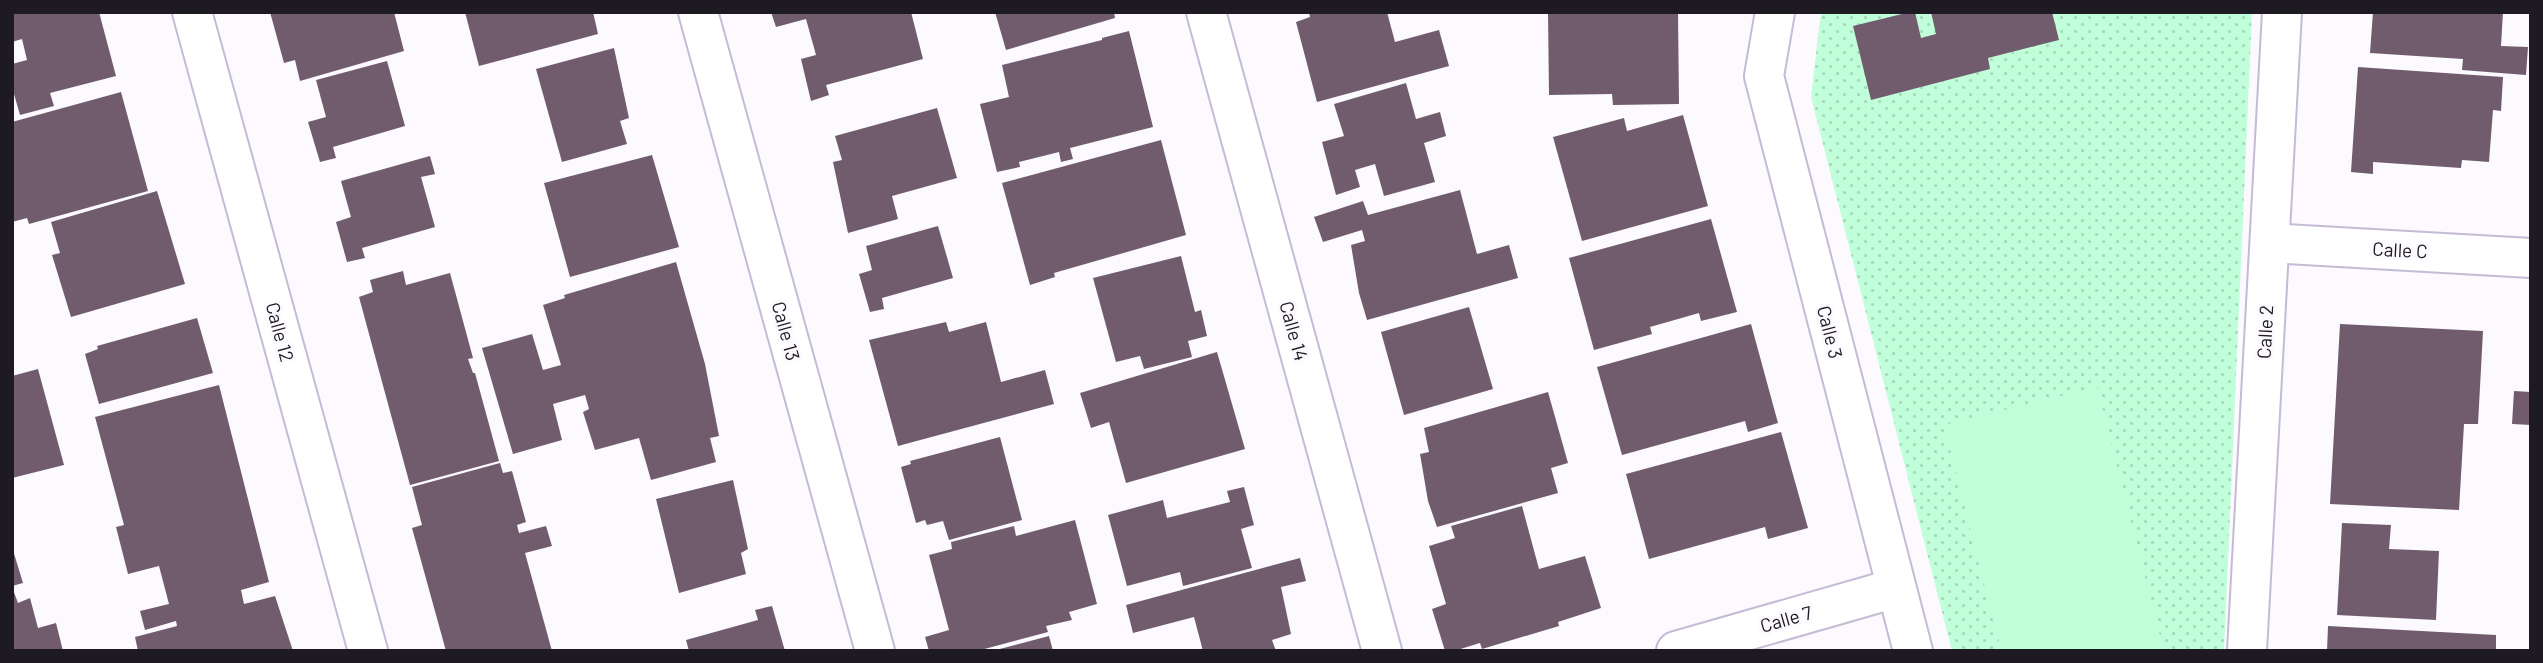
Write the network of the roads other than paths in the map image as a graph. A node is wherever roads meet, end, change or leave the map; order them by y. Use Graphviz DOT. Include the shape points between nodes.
graph roads {
  1 [pos="192,12"];
  2 [pos="698,12"];
  3 [pos="1206,12"];
  4 [pos="1776,12"];
  5 [pos="2282,12"];
  6 [pos="2270,243"];
  7 [pos="2531,258"];
  8 [pos="1896,588"];
  9 [pos="368,651"];
  10 [pos="875,651"];
  11 [pos="1382,651"];
  12 [pos="1676,651"];
  13 [pos="1913,651"];
  14 [pos="2246,651"];
  1 -- 9 [label="street, Calle 12"];
  2 -- 10 [label="street, Calle 13"];
  3 -- 11 [label="street, Calle 14"];
  4 -- 8 [label="street, Calle 3" via="1764,76"];
  5 -- 6 [label="street, Calle 2"];
  6 -- 7 [label="street, Calle C"];
  6 -- 14 [label="street, Calle 2"];
  8 -- 12 [label="street, Calle 7"];
  8 -- 13 [label="street, Calle 3"];
}
